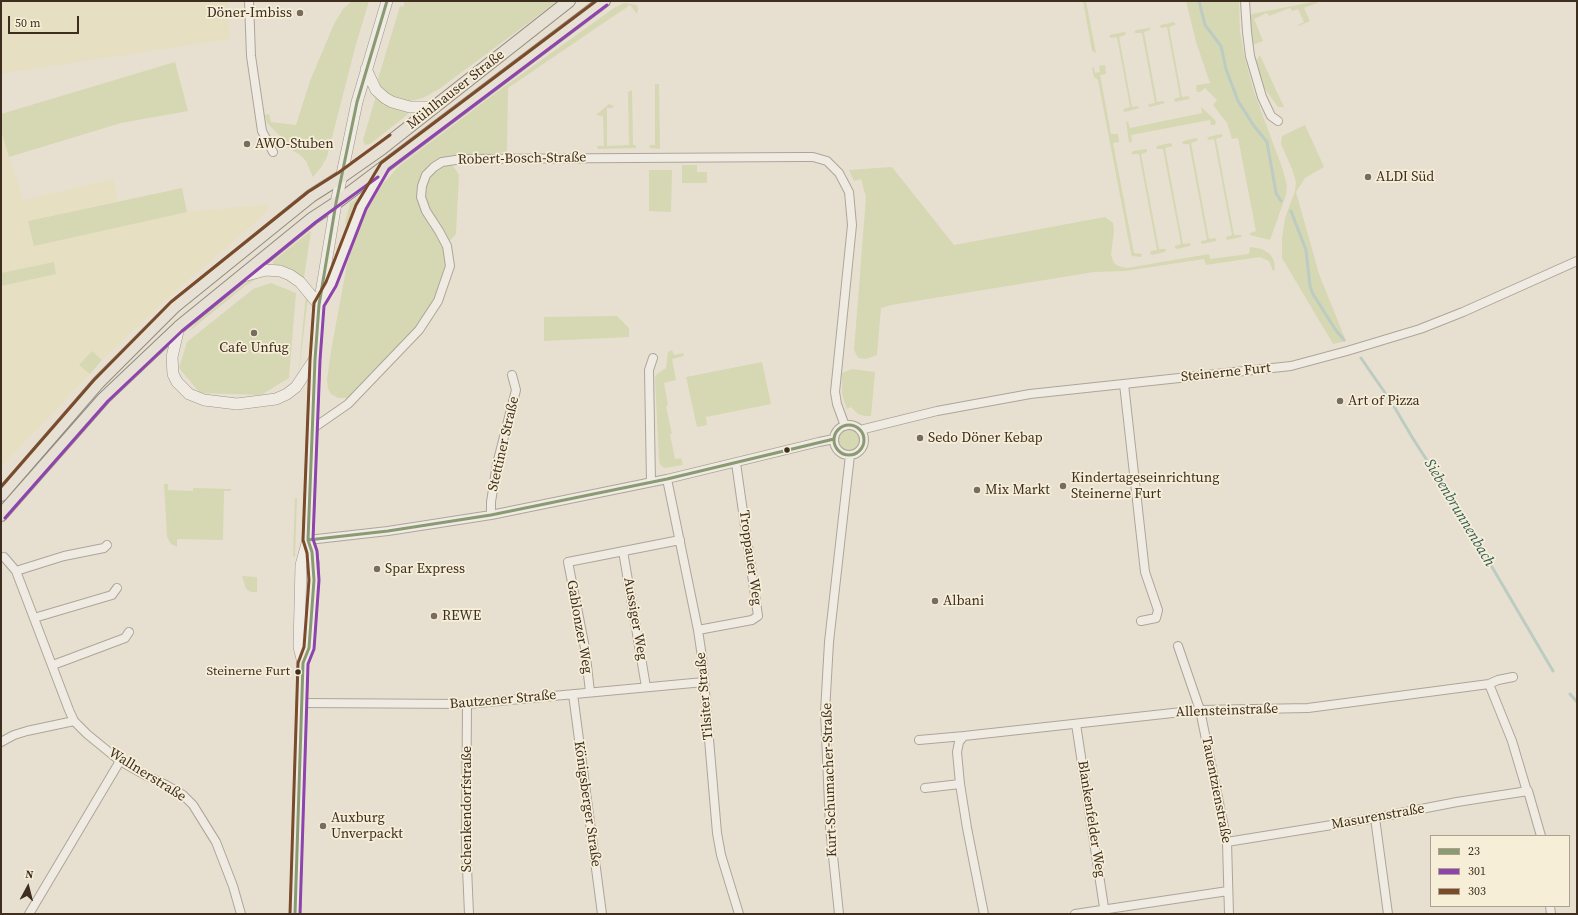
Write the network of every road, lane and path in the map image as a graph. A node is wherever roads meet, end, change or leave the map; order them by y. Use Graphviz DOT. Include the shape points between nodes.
graph roads {
  1 [pos="249,1"];
  2 [pos="387,1"];
  3 [pos="569,1"];
  4 [pos="604,1"];
  5 [pos="1245,1"];
  6 [pos="366,69"];
  7 [pos="435,107"];
  8 [pos="1278,121"];
  9 [pos="273,152"];
  10 [pos="385,166"];
  11 [pos="341,177"];
  12 [pos="336,203"];
  13 [pos="1577,261"];
  14 [pos="239,278"];
  15 [pos="319,305"];
  16 [pos="179,327"];
  17 [pos="653,358"];
  18 [pos="314,360"];
  19 [pos="512,374"];
  20 [pos="1124,384"];
  21 [pos="845,426"];
  22 [pos="312,429"];
  23 [pos="860,430"];
  24 [pos="834,439"];
  25 [pos="850,455"];
  26 [pos="736,463"];
  27 [pos="667,479"];
  28 [pos="651,482"];
  29 [pos="1,495"];
  30 [pos="1,515"];
  31 [pos="491,515"];
  32 [pos="308,540"];
  33 [pos="680,540"];
  34 [pos="107,545"];
  35 [pos="623,551"];
  36 [pos="4,557"];
  37 [pos="16,571"];
  38 [pos="117,588"];
  39 [pos="34,618"];
  40 [pos="1141,621"];
  41 [pos="698,630"];
  42 [pos="129,632"];
  43 [pos="1178,646"];
  44 [pos="53,665"];
  45 [pos="1513,678"];
  46 [pos="704,682"];
  47 [pos="1489,684"];
  48 [pos="646,687"];
  49 [pos="590,692"];
  50 [pos="572,694"];
  51 [pos="301,704"];
  52 [pos="467,704"];
  53 [pos="1200,710"];
  54 [pos="74,721"];
  55 [pos="1076,724"];
  56 [pos="964,736"];
  57 [pos="918,740"];
  58 [pos="1,742"];
  59 [pos="120,761"];
  60 [pos="960,784"];
  61 [pos="925,788"];
  62 [pos="1528,791"];
  63 [pos="1375,818"];
  64 [pos="1540,835"];
  65 [pos="1227,842"];
  66 [pos="1228,891"];
  67 [pos="1104,912"];
  68 [pos="29,914"];
  69 [pos="241,914"];
  70 [pos="295,914"];
  71 [pos="469,914"];
  72 [pos="602,914"];
  73 [pos="738,914"];
  74 [pos="839,914"];
  75 [pos="984,914"];
  76 [pos="1075,914"];
  77 [pos="1229,914"];
  78 [pos="1388,914"];
  1 -- 9 [label="street" via="251,56 262,131"];
  2 -- 6 [label="street"];
  3 -- 7 [label="main road, Mühlhauser Straße"];
  4 -- 10 [label="main road, Mühlhauser Straße"];
  5 -- 8 [label="street" via="1250,56 1265,103 1271,116"];
  6 -- 7 [label="street" via="376,90 385,98 410,107"];
  6 -- 11 [label="street"];
  7 -- 11 [label="main road, Mühlhauser Straße"];
  10 -- 12 [label="main road, Mühlhauser Straße"];
  10 -- 15 [label="street" via="361,207 331,284"];
  11 -- 12 [label="street"];
  11 -- 29 [label="main road, Mühlhauser Straße" via="311,196 175,306 98,383"];
  12 -- 14 [label="main road, Mühlhauser Straße" via="313,218"];
  12 -- 15 [label="street"];
  13 -- 20 [label="street, Steinerne Furt" via="1420,329 1347,351 1291,366"];
  14 -- 15 [label="street" via="266,270 280,271 300,282"];
  14 -- 16 [label="main road"];
  15 -- 18 [label="street"];
  16 -- 18 [label="street" via="172,357 173,374 189,394 204,400 237,404 276,399 296,387"];
  16 -- 30 [label="main road" via="104,398"];
  17 -- 28 [label="street" via="649,370"];
  18 -- 22 [label="street"];
  19 -- 31 [label="street, Stettiner Straße" via="516,390 497,464"];
  20 -- 23 [label="street, Steinerne Furt" via="987,401"];
  20 -- 40 [label="street" via="1145,572 1158,610 1156,618"];
  21 -- 22 [label="street, Robert-Bosch-Straße" via="835,392 852,225 849,192 839,173 827,161 813,157 462,159 442,162 426,175 421,197 426,211 447,246 450,266 438,302 419,330 353,399"];
  21 -- 23 [label="street, Steinerne Furt" via="853,426"];
  21 -- 24 [label="street" via="838,430"];
  22 -- 32 [label="street"];
  23 -- 25 [label="street" via="864,437 862,447"];
  24 -- 25 [label="street" via="838,450"];
  24 -- 26 [label="street"];
  25 -- 74 [label="street, Kurt-Schumacher-Straße" via="829,642 825,712 830,827"];
  26 -- 27 [label="street"];
  26 -- 41 [label="street, Troppauer Weg" via="758,616 752,620"];
  27 -- 28 [label="street"];
  27 -- 33 [label="street, Tilsiter Straße"];
  28 -- 31 [label="street"];
  31 -- 32 [label="street"];
  32 -- 51 [label="street" via="314,576 309,648 303,663"];
  33 -- 35 [label="street"];
  33 -- 41 [label="street, Tilsiter Straße"];
  34 -- 37 [label="street" via="104,548 64,556"];
  35 -- 48 [label="street, Aussiger Weg"];
  35 -- 49 [label="street, Gablonzer Weg" via="568,562 585,648"];
  36 -- 37 [label="street, Wallnerstraße"];
  37 -- 39 [label="street, Wallnerstraße"];
  38 -- 39 [label="street" via="112,595"];
  39 -- 44 [label="street, Wallnerstraße"];
  41 -- 46 [label="street, Tilsiter Straße"];
  42 -- 44 [label="street" via="125,638"];
  43 -- 53 [label="street, Tauentzienstraße"];
  44 -- 54 [label="street, Wallnerstraße"];
  45 -- 47 [label="street, Allensteinstraße"];
  46 -- 48 [label="street, Bautzener Straße"];
  46 -- 73 [label="street, Tilsiter Straße" via="716,833"];
  47 -- 53 [label="street, Allensteinstraße" via="1308,708"];
  47 -- 62 [label="street" via="1512,741"];
  48 -- 49 [label="street, Bautzener Straße"];
  49 -- 50 [label="street, Bautzener Straße"];
  50 -- 52 [label="street, Bautzener Straße"];
  50 -- 72 [label="street, Königsberger Straße"];
  51 -- 52 [label="street, Bautzener Straße"];
  51 -- 70 [label="street"];
  52 -- 71 [label="street, Schenkendorfstraße" via="466,844"];
  53 -- 55 [label="street, Allensteinstraße"];
  53 -- 65 [label="street, Tauentzienstraße"];
  54 -- 58 [label="street" via="28,731"];
  54 -- 59 [label="street, Wallnerstraße"];
  55 -- 56 [label="street, Allensteinstraße"];
  55 -- 67 [label="street, Blankenfelder Weg"];
  56 -- 57 [label="street, Allensteinstraße"];
  56 -- 60 [label="street" via="959,742 957,752"];
  59 -- 68 [label="street"];
  59 -- 69 [label="street, Wallnerstraße" via="183,795 193,805 216,842"];
  60 -- 61 [label="street"];
  60 -- 75 [label="street"];
  62 -- 63 [label="street, Masurenstraße"];
  62 -- 64 [label="street"];
  63 -- 65 [label="street, Masurenstraße"];
  63 -- 78 [label="street"];
  65 -- 66 [label="street, Tauentzienstraße"];
  66 -- 67 [label="street"];
  66 -- 77 [label="street, Tauentzienstraße"];
  67 -- 76 [label="street"];
}
